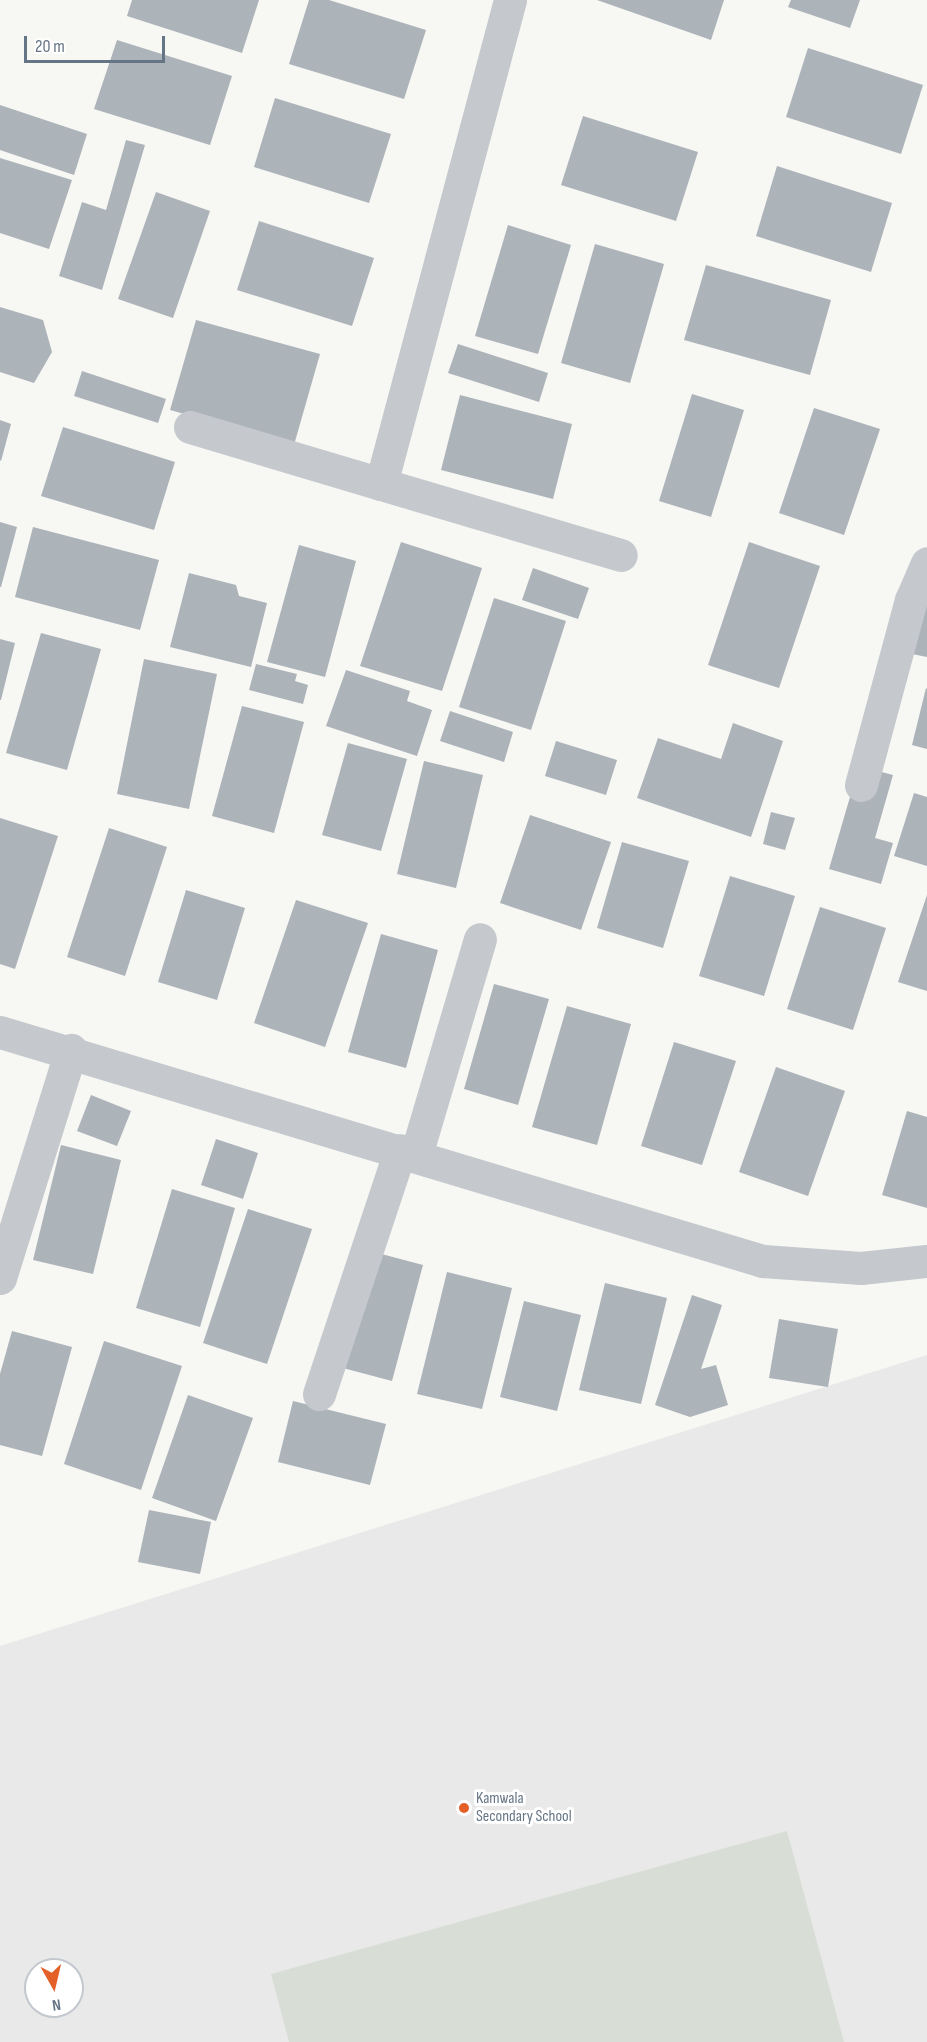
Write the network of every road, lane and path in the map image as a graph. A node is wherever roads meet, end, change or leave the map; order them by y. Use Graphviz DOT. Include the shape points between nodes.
graph roads {
  1 [pos="510,0"];
  2 [pos="190,427"];
  3 [pos="381,484"];
  4 [pos="621,555"];
  5 [pos="927,563"];
  6 [pos="861,785"];
  7 [pos="480,939"];
  8 [pos="0,1032"];
  9 [pos="71,1050"];
  10 [pos="408,1153"];
  11 [pos="927,1261"];
  12 [pos="0,1278"];
  13 [pos="319,1394"];
  1 -- 3 [label="street"];
  2 -- 3 [label="street"];
  3 -- 4 [label="street"];
  5 -- 6 [label="street" via="911,600"];
  7 -- 10 [label="street"];
  8 -- 9 [label="street"];
  9 -- 10 [label="street"];
  9 -- 12 [label="street"];
  10 -- 11 [label="street" via="763,1260 861,1268"];
  10 -- 13 [label="street"];
}
